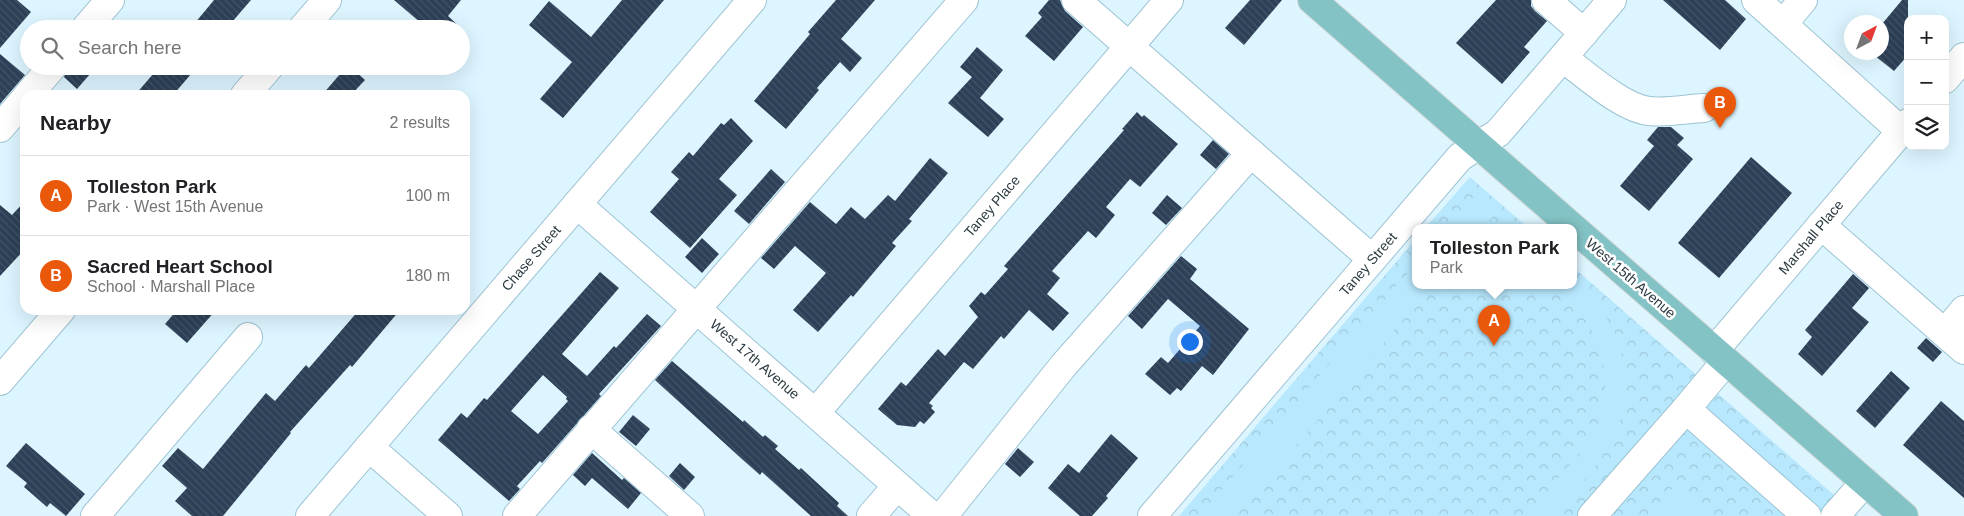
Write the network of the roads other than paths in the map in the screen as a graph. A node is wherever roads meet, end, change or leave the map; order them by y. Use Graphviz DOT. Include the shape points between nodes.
graph roads {
  1 [pos="110,0"];
  2 [pos="326,0"];
  3 [pos="752,0"];
  4 [pos="964,0"];
  5 [pos="1076,0"];
  6 [pos="1169,0"];
  7 [pos="1312,0"];
  8 [pos="1546,0"];
  9 [pos="1612,0"];
  10 [pos="1756,0"];
  11 [pos="1803,0"];
  12 [pos="93,20"];
  13 [pos="309,20"];
  14 [pos="1783,24"];
  15 [pos="1584,34"];
  16 [pos="1129,46"];
  17 [pos="1964,57"];
  18 [pos="1563,58"];
  19 [pos="1949,74"];
  20 [pos="45,75"];
  21 [pos="262,75"];
  22 [pos="32,90"];
  23 [pos="249,90"];
  24 [pos="20,105"];
  25 [pos="1704,108"];
  26 [pos="1904,127"];
  27 [pos="0,128"];
  28 [pos="1479,146"];
  29 [pos="1251,153"];
  30 [pos="577,204"];
  31 [pos="1569,224"];
  32 [pos="1821,225"];
  33 [pos="1577,231"];
  34 [pos="1372,259"];
  35 [pos="696,308"];
  36 [pos="1964,310"];
  37 [pos="57,315"];
  38 [pos="248,337"];
  39 [pos="1954,342"];
  40 [pos="1720,356"];
  41 [pos="0,381"];
  42 [pos="1686,409"];
  43 [pos="816,412"];
  44 [pos="591,429"];
  45 [pos="368,447"];
  46 [pos="1865,482"];
  47 [pos="897,486"];
  48 [pos="95,516"];
  49 [pos="310,516"];
  50 [pos="448,516"];
  51 [pos="516,516"];
  52 [pos="690,516"];
  53 [pos="871,516"];
  54 [pos="932,516"];
  55 [pos="943,516"];
  56 [pos="1152,516"];
  57 [pos="1592,516"];
  58 [pos="1807,516"];
  59 [pos="1835,516"];
  60 [pos="1904,516"];
  1 -- 12 [label="street"];
  2 -- 13 [label="street"];
  3 -- 30 [label="street, Chase Street"];
  4 -- 35 [label="street"];
  5 -- 16 [label="street"];
  6 -- 16 [label="street, Taney Place"];
  7 -- 28 [label="main road, West 15th Avenue"];
  8 -- 15 [label="street"];
  9 -- 15 [label="street, Taney Street"];
  10 -- 14 [label="street"];
  11 -- 14 [label="street"];
  14 -- 26 [label="street"];
  15 -- 18 [label="street, Taney Street"];
  16 -- 29 [label="street"];
  16 -- 43 [label="street, Taney Place"];
  17 -- 19 [label="street"];
  18 -- 25 [label="street" via="1635,108 1648,111"];
  18 -- 28 [label="street, Taney Street" via="1498,132"];
  20 -- 22 [label="street"];
  21 -- 23 [label="street"];
  24 -- 27 [label="street"];
  26 -- 32 [label="street, Marshall Place"];
  28 -- 31 [label="main road, West 15th Avenue"];
  28 -- 34 [label="street, Taney Street" via="1460,157"];
  29 -- 34 [label="street"];
  29 -- 55 [label="street" via="1063,366"];
  30 -- 35 [label="street, West 17th Avenue"];
  30 -- 45 [label="street, Chase Street"];
  32 -- 39 [label="street"];
  32 -- 40 [label="street, Marshall Place"];
  33 -- 40 [label="main road, West 15th Avenue"];
  34 -- 56 [label="street, Taney Street"];
  35 -- 43 [label="street, West 17th Avenue"];
  35 -- 44 [label="street"];
  36 -- 39 [label="street"];
  37 -- 41 [label="street"];
  38 -- 48 [label="street"];
  40 -- 42 [label="street, Marshall Place"];
  40 -- 46 [label="main road, West 15th Avenue"];
  42 -- 57 [label="street, Marshall Place"];
  42 -- 58 [label="street"];
  43 -- 47 [label="street, West 17th Avenue"];
  44 -- 51 [label="street"];
  44 -- 52 [label="street"];
  45 -- 49 [label="street, Chase Street"];
  45 -- 50 [label="street"];
  46 -- 59 [label="street"];
  46 -- 60 [label="main road, West 15th Avenue"];
  47 -- 53 [label="street"];
  47 -- 54 [label="street, West 17th Avenue"];
}
